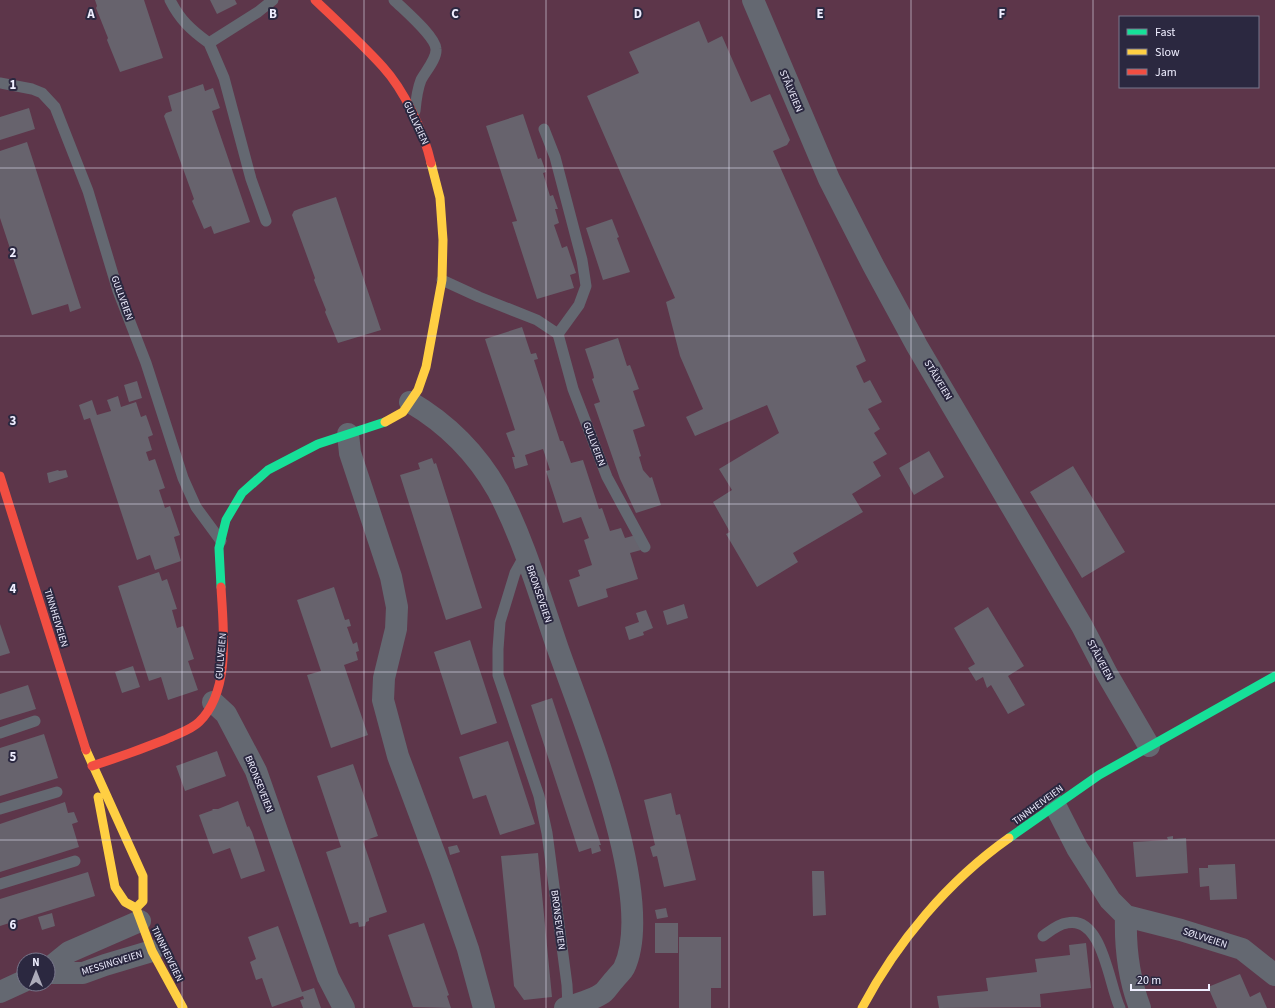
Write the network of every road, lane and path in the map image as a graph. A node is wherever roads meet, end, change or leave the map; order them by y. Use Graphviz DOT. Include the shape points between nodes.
graph roads {
  1 [pos="170,0"];
  2 [pos="272,0"];
  3 [pos="315,0"];
  4 [pos="394,0"];
  5 [pos="753,0"];
  6 [pos="210,43"];
  7 [pos="0,83"];
  8 [pos="415,117"];
  9 [pos="544,129"];
  10 [pos="266,221"];
  11 [pos="442,280"];
  12 [pos="558,334"];
  13 [pos="410,402"];
  14 [pos="348,434"];
  15 [pos="0,476"];
  16 [pos="221,541"];
  17 [pos="645,547"];
  18 [pos="525,554"];
  19 [pos="1275,676"];
  20 [pos="213,702"];
  21 [pos="35,721"];
  22 [pos="0,733"];
  23 [pos="1149,746"];
  24 [pos="92,766"];
  25 [pos="58,792"];
  26 [pos="1055,805"];
  27 [pos="0,809"];
  28 [pos="75,861"];
  29 [pos="0,884"];
  30 [pos="138,914"];
  31 [pos="1126,916"];
  32 [pos="1043,936"];
  33 [pos="152,951"];
  34 [pos="56,963"];
  35 [pos="56,973"];
  36 [pos="1275,976"];
  37 [pos="16,985"];
  38 [pos="0,992"];
  39 [pos="576,1006"];
  40 [pos="183,1008"];
  41 [pos="344,1008"];
  42 [pos="484,1008"];
  43 [pos="862,1008"];
  44 [pos="1120,1008"];
  45 [pos="1140,1008"];
  1 -- 6 [label="lane" via="190,29"];
  2 -- 6 [label="lane"];
  3 -- 8 [label="street, GULLVEIEN" via="384,68"];
  4 -- 8 [label="lane" via="417,22 433,41 436,49 420,81 416,95"];
  5 -- 23 [label="street, STÅLVEIEN" via="829,179 873,265 916,346 1082,626 1106,674"];
  6 -- 10 [label="lane" via="224,78 251,179"];
  7 -- 16 [label="lane, GULLVEIEN" via="42,93 54,107 88,191 118,290 146,362 183,478 196,507"];
  8 -- 11 [label="street, GULLVEIEN" via="428,150 440,198"];
  9 -- 12 [label="lane" via="555,157 582,260 586,286 579,305"];
  11 -- 12 [label="lane" via="536,320"];
  11 -- 13 [label="street, GULLVEIEN" via="426,367 418,390"];
  12 -- 17 [label="lane, GULLVEIEN" via="573,389 607,477"];
  13 -- 14 [label="street, GULLVEIEN" via="403,412 379,425"];
  13 -- 18 [label="street" via="432,415 478,461 498,491"];
  14 -- 16 [label="street, GULLVEIEN" via="318,444 268,470 242,492 226,520"];
  14 -- 42 [label="street" via="350,453 387,565 397,607 396,629 384,678 383,700 398,756 468,949"];
  15 -- 24 [label="street, TINNHEIVEIEN"];
  16 -- 20 [label="street, GULLVEIEN" via="219,548 224,642 221,676"];
  18 -- 39 [label="lane, BRONSEVEIEN" via="515,573 500,622 498,675 539,796 547,833 567,984"];
  18 -- 39 [label="street, BRONSEVEIEN" via="587,728 614,815 632,905 632,939 624,968 603,993"];
  19 -- 23 [label="street, TINNHEIVEIEN"];
  20 -- 24 [label="street, GULLVEIEN" via="199,722 180,733"];
  20 -- 41 [label="street, BRONSEVEIEN" via="226,714 256,771 328,977"];
  21 -- 22 [label="lane"];
  23 -- 26 [label="street, TINNHEIVEIEN" via="1099,775"];
  24 -- 30 [label="street, TINNHEIVEIEN" via="115,887 125,902"];
  24 -- 30 [label="street, TINNHEIVEIEN" via="143,876 143,901"];
  25 -- 27 [label="lane"];
  26 -- 31 [label="street" via="1077,848 1110,900"];
  26 -- 43 [label="street, TINNHEIVEIEN" via="994,849 937,902 910,934 873,987"];
  28 -- 29 [label="lane"];
  30 -- 33 [label="street, TINNHEIVEIEN"];
  30 -- 34 [label="street" via="69,952"];
  31 -- 36 [label="street, SØLVVEIEN" via="1242,949"];
  31 -- 45 [label="street" via="1127,955 1134,992"];
  32 -- 44 [label="lane" via="1067,922 1079,923 1092,932 1106,964"];
  33 -- 35 [label="street, MESSINGVEIEN" via="83,973"];
  33 -- 40 [label="street, TINNHEIVEIEN"];
  37 -- 38 [label="street"];
}
